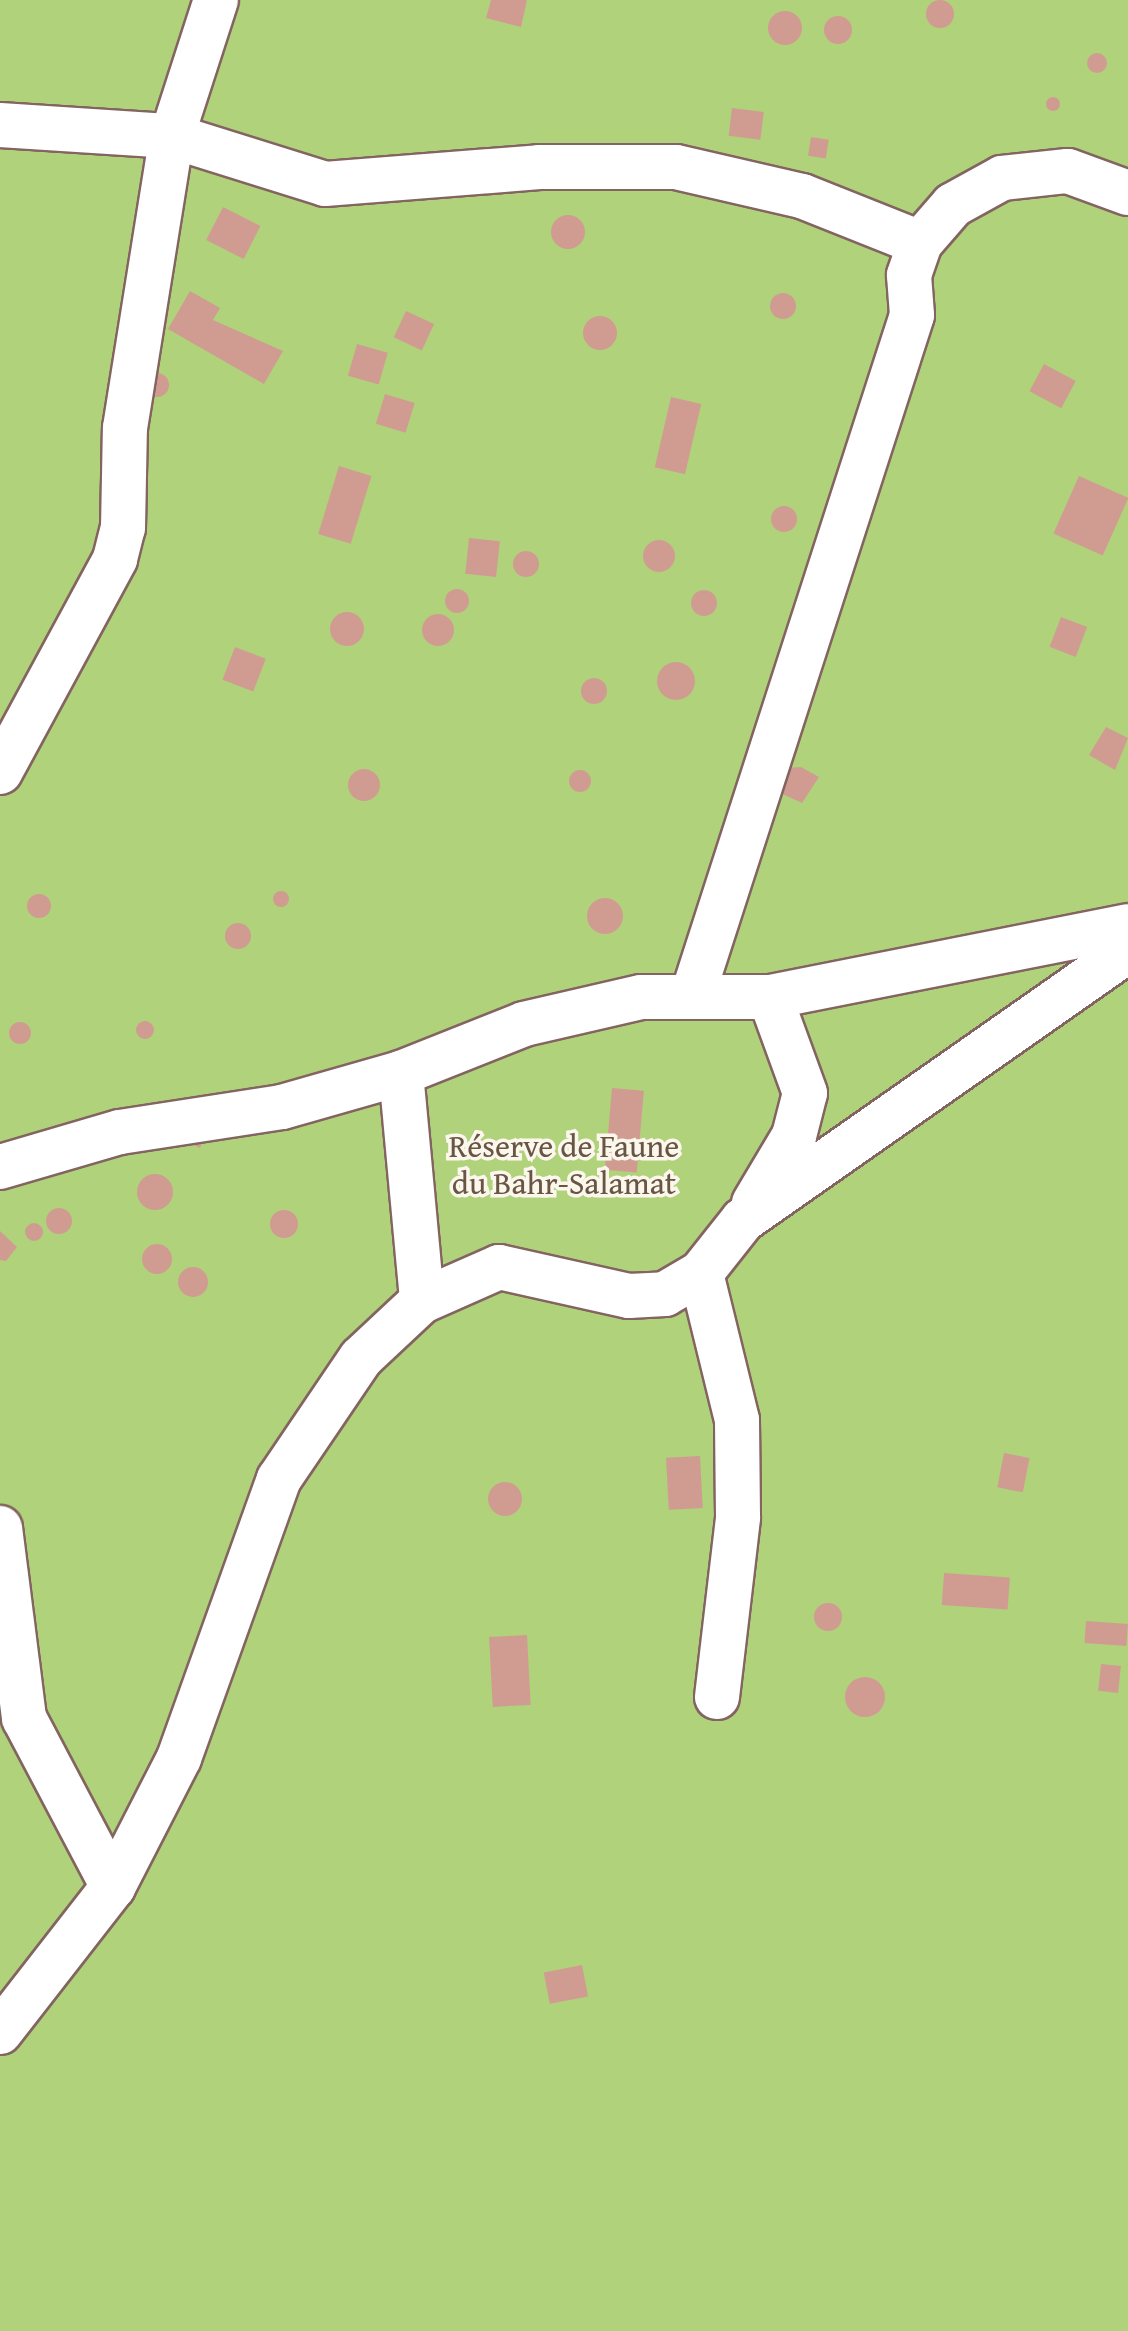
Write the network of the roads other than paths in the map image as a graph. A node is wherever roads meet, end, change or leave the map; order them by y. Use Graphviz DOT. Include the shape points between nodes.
graph roads {
  1 [pos="216,0"];
  2 [pos="0,125"];
  3 [pos="172,136"];
  4 [pos="1128,193"];
  5 [pos="920,243"];
  6 [pos="0,772"];
  7 [pos="1128,926"];
  8 [pos="1128,950"];
  9 [pos="693,994"];
  10 [pos="770,997"];
  11 [pos="401,1073"];
  12 [pos="0,1167"];
  13 [pos="743,1220"];
  14 [pos="701,1273"];
  15 [pos="422,1301"];
  16 [pos="0,1528"];
  17 [pos="717,1697"];
  18 [pos="113,1887"];
  19 [pos="0,2032"];
  1 -- 3 [label="street"];
  2 -- 3 [label="street"];
  3 -- 5 [label="street" via="325,184 539,167 676,167 802,196"];
  3 -- 6 [label="street" via="125,428 120,538"];
  4 -- 5 [label="street" via="1068,171 1002,178 953,205"];
  5 -- 9 [label="street" via="909,275 912,315"];
  7 -- 10 [label="street"];
  8 -- 13 [label="street"];
  9 -- 10 [label="street"];
  9 -- 11 [label="street" via="641,997 524,1024"];
  10 -- 13 [label="street" via="805,1093 794,1136"];
  11 -- 12 [label="street" via="282,1107 120,1132"];
  11 -- 15 [label="street"];
  13 -- 14 [label="street"];
  14 -- 15 [label="street" via="665,1294 629,1296 499,1267"];
  14 -- 17 [label="street" via="737,1420 738,1517"];
  15 -- 18 [label="street" via="361,1358 279,1479 179,1758"];
  16 -- 18 [label="street" via="24,1718"];
  18 -- 19 [label="street"];
}
